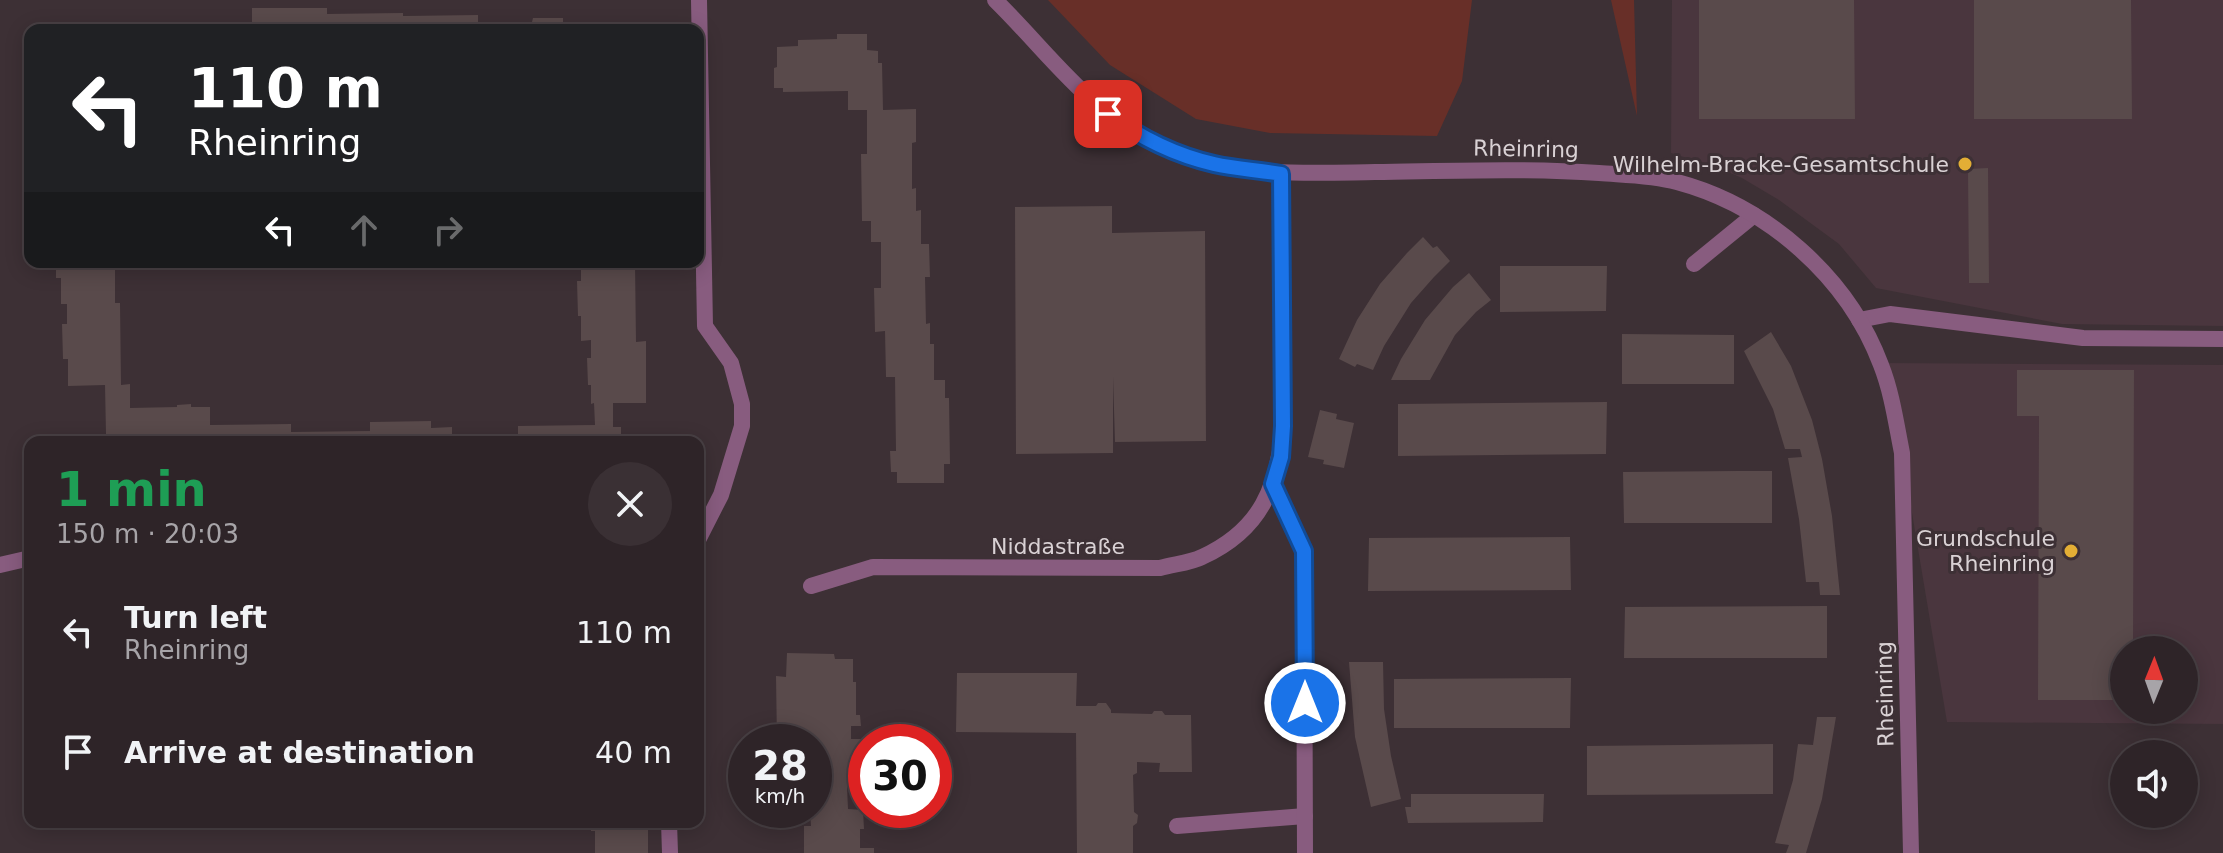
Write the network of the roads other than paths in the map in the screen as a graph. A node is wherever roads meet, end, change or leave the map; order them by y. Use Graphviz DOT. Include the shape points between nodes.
graph roads {
  1 [pos="699,0"];
  2 [pos="995,0"];
  3 [pos="699,24"];
  4 [pos="1281,174"];
  5 [pos="1754,215"];
  6 [pos="1694,264"];
  7 [pos="704,268"];
  8 [pos="1859,320"];
  9 [pos="2223,339"];
  10 [pos="1273,484"];
  11 [pos="704,528"];
  12 [pos="24,559"];
  13 [pos="0,565"];
  14 [pos="811,586"];
  15 [pos="1305,816"];
  16 [pos="1177,826"];
  17 [pos="669,828"];
  18 [pos="670,853"];
  19 [pos="1305,853"];
  20 [pos="1911,853"];
  1 -- 3 [label="street"];
  2 -- 4 [label="street, Rheinring" via="1081,92 1125,126 1168,150 1213,164"];
  4 -- 5 [label="street, Rheinring" via="1551,170 1645,176 1717,196"];
  4 -- 10 [label="street, Niddastraße" via="1283,426"];
  5 -- 6 [label="street"];
  5 -- 8 [label="street, Rheinring" via="1823,272"];
  7 -- 11 [label="street" via="705,326 731,363 742,404 742,426 721,495"];
  8 -- 9 [label="street" via="1890,314 2083,338"];
  8 -- 20 [label="street, Rheinring" via="1881,363 1902,453"];
  10 -- 14 [label="street, Niddastraße" via="1240,534 1201,558 1160,568 873,567"];
  10 -- 15 [label="street" via="1304,551"];
  12 -- 13 [label="street"];
  15 -- 16 [label="street"];
  15 -- 19 [label="street"];
  17 -- 18 [label="street"];
}
